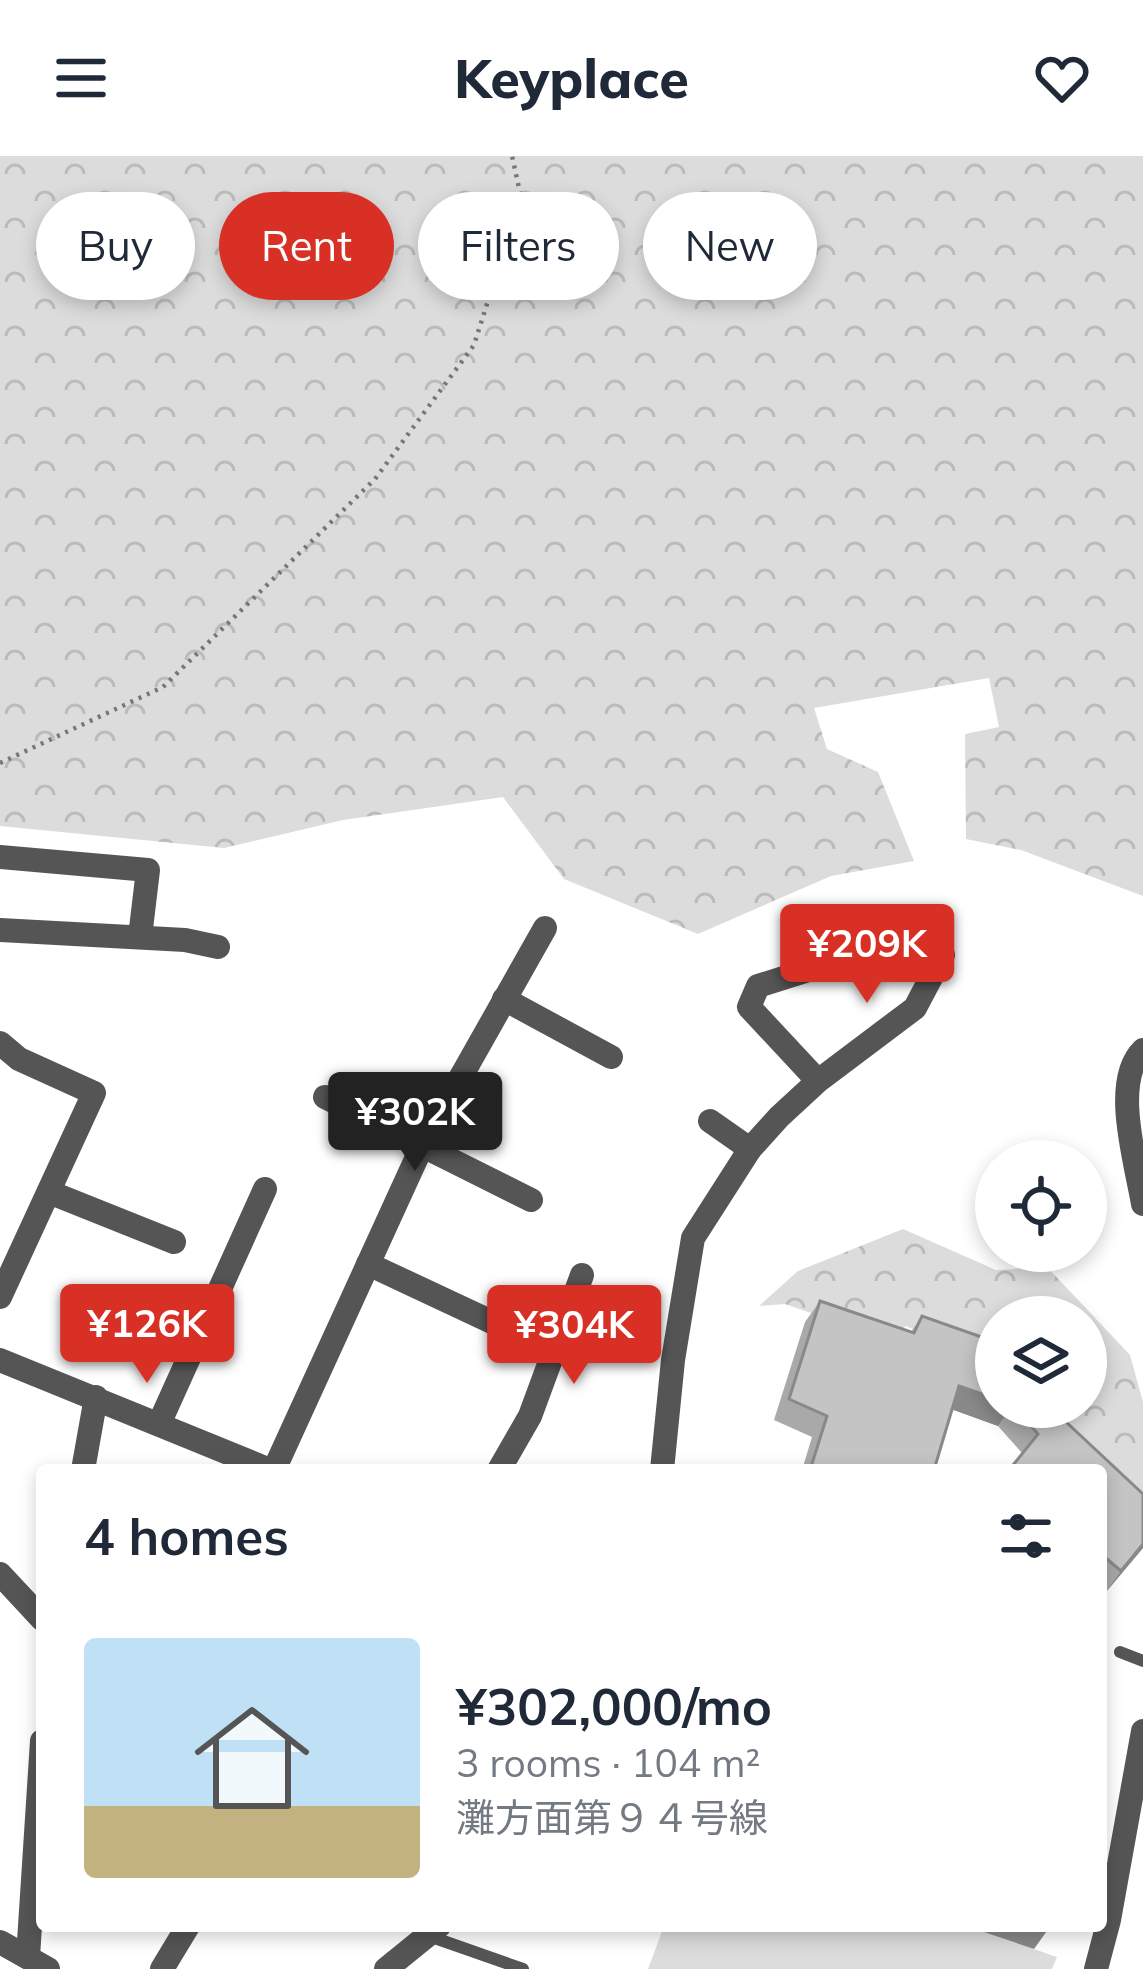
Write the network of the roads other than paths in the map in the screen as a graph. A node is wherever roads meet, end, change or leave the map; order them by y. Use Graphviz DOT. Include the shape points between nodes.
graph roads {
  1 [pos="0,857"];
  2 [pos="544,928"];
  3 [pos="0,930"];
  4 [pos="140,937"];
  5 [pos="218,947"];
  6 [pos="504,999"];
  7 [pos="0,1043"];
  8 [pos="1143,1049"];
  9 [pos="611,1057"];
  10 [pos="818,1081"];
  11 [pos="325,1097"];
  12 [pos="710,1121"];
  13 [pos="423,1144"];
  14 [pos="750,1149"];
  15 [pos="266,1189"];
  16 [pos="49,1192"];
  17 [pos="530,1200"];
  18 [pos="1143,1204"];
  19 [pos="174,1242"];
  20 [pos="368,1264"];
  21 [pos="582,1275"];
  22 [pos="0,1297"];
  23 [pos="556,1352"];
  24 [pos="0,1360"];
  25 [pos="96,1397"];
  26 [pos="159,1424"];
  27 [pos="84,1464"];
  28 [pos="257,1464"];
  29 [pos="275,1464"];
  30 [pos="502,1464"];
  31 [pos="663,1464"];
  32 [pos="0,1574"];
  33 [pos="36,1613"];
  34 [pos="1120,1652"];
  35 [pos="1143,1661"];
  36 [pos="1143,1731"];
  37 [pos="1107,1928"];
  38 [pos="39,1932"];
  39 [pos="184,1932"];
  40 [pos="433,1932"];
  41 [pos="436,1932"];
  42 [pos="1106,1932"];
  43 [pos="0,1942"];
  44 [pos="38,1963"];
  45 [pos="162,1969"];
  46 [pos="386,1969"];
  47 [pos="524,1969"];
  48 [pos="1096,1969"];
  1 -- 4 [label="street" via="148,870"];
  2 -- 6 [label="street"];
  3 -- 4 [label="street"];
  4 -- 5 [label="street"];
  6 -- 9 [label="street"];
  6 -- 13 [label="street"];
  7 -- 16 [label="street" via="94,1093"];
  8 -- 18 [label="street" via="1130,1062 1126,1097"];
  10 -- 10 [label="street" via="749,1006 758,986 935,931 943,955 916,1008"];
  10 -- 14 [label="street"];
  11 -- 13 [label="street"];
  12 -- 14 [label="street"];
  13 -- 17 [label="street"];
  13 -- 20 [label="street"];
  14 -- 31 [label="street" via="693,1238"];
  15 -- 26 [label="street"];
  16 -- 19 [label="street"];
  16 -- 22 [label="street"];
  20 -- 23 [label="street"];
  20 -- 29 [label="street"];
  21 -- 23 [label="street"];
  23 -- 30 [label="street"];
  24 -- 25 [label="street"];
  25 -- 26 [label="street"];
  25 -- 27 [label="street"];
  26 -- 28 [label="street"];
  32 -- 33 [label="street"];
  34 -- 35 [label="lane"];
  36 -- 37 [label="street"];
  38 -- 44 [label="street"];
  39 -- 45 [label="street"];
  40 -- 46 [label="street"];
  41 -- 47 [label="lane"];
  42 -- 48 [label="street"];
  43 -- 44 [label="street"];
}
